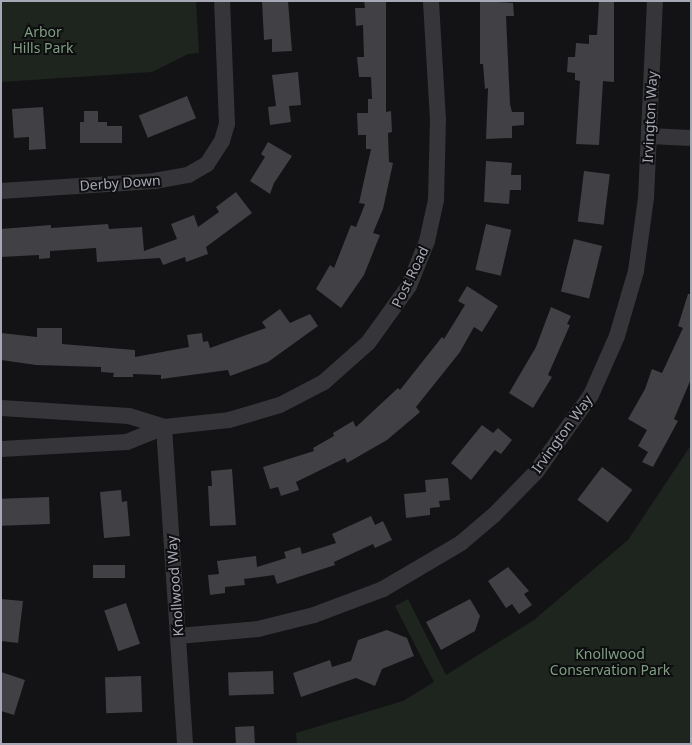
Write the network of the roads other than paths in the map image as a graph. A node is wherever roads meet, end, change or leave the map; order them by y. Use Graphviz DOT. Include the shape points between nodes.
graph roads {
  1 [pos="222,1"];
  2 [pos="431,1"];
  3 [pos="655,1"];
  4 [pos="649,136"];
  5 [pos="691,138"];
  6 [pos="1,191"];
  7 [pos="1,408"];
  8 [pos="164,427"];
  9 [pos="1,449"];
  10 [pos="178,636"];
  11 [pos="185,744"];
  1 -- 6 [label="street, Derby Down" via="228,109 222,141 207,164 174,178"];
  2 -- 8 [label="street, Post Road" via="438,120 438,184 427,241 409,286 394,310 368,343 340,370 324,382 280,405 229,420"];
  3 -- 4 [label="street, Irvington Way"];
  4 -- 5 [label="street"];
  4 -- 10 [label="street, Irvington Way" via="642,237 624,316 591,395 536,472 494,515 461,543 383,589 314,615 258,629"];
  7 -- 8 [label="street" via="129,416"];
  8 -- 9 [label="street" via="127,442"];
  8 -- 10 [label="street, Knollwood Way"];
  10 -- 11 [label="street, Knollwood Way"];
}
